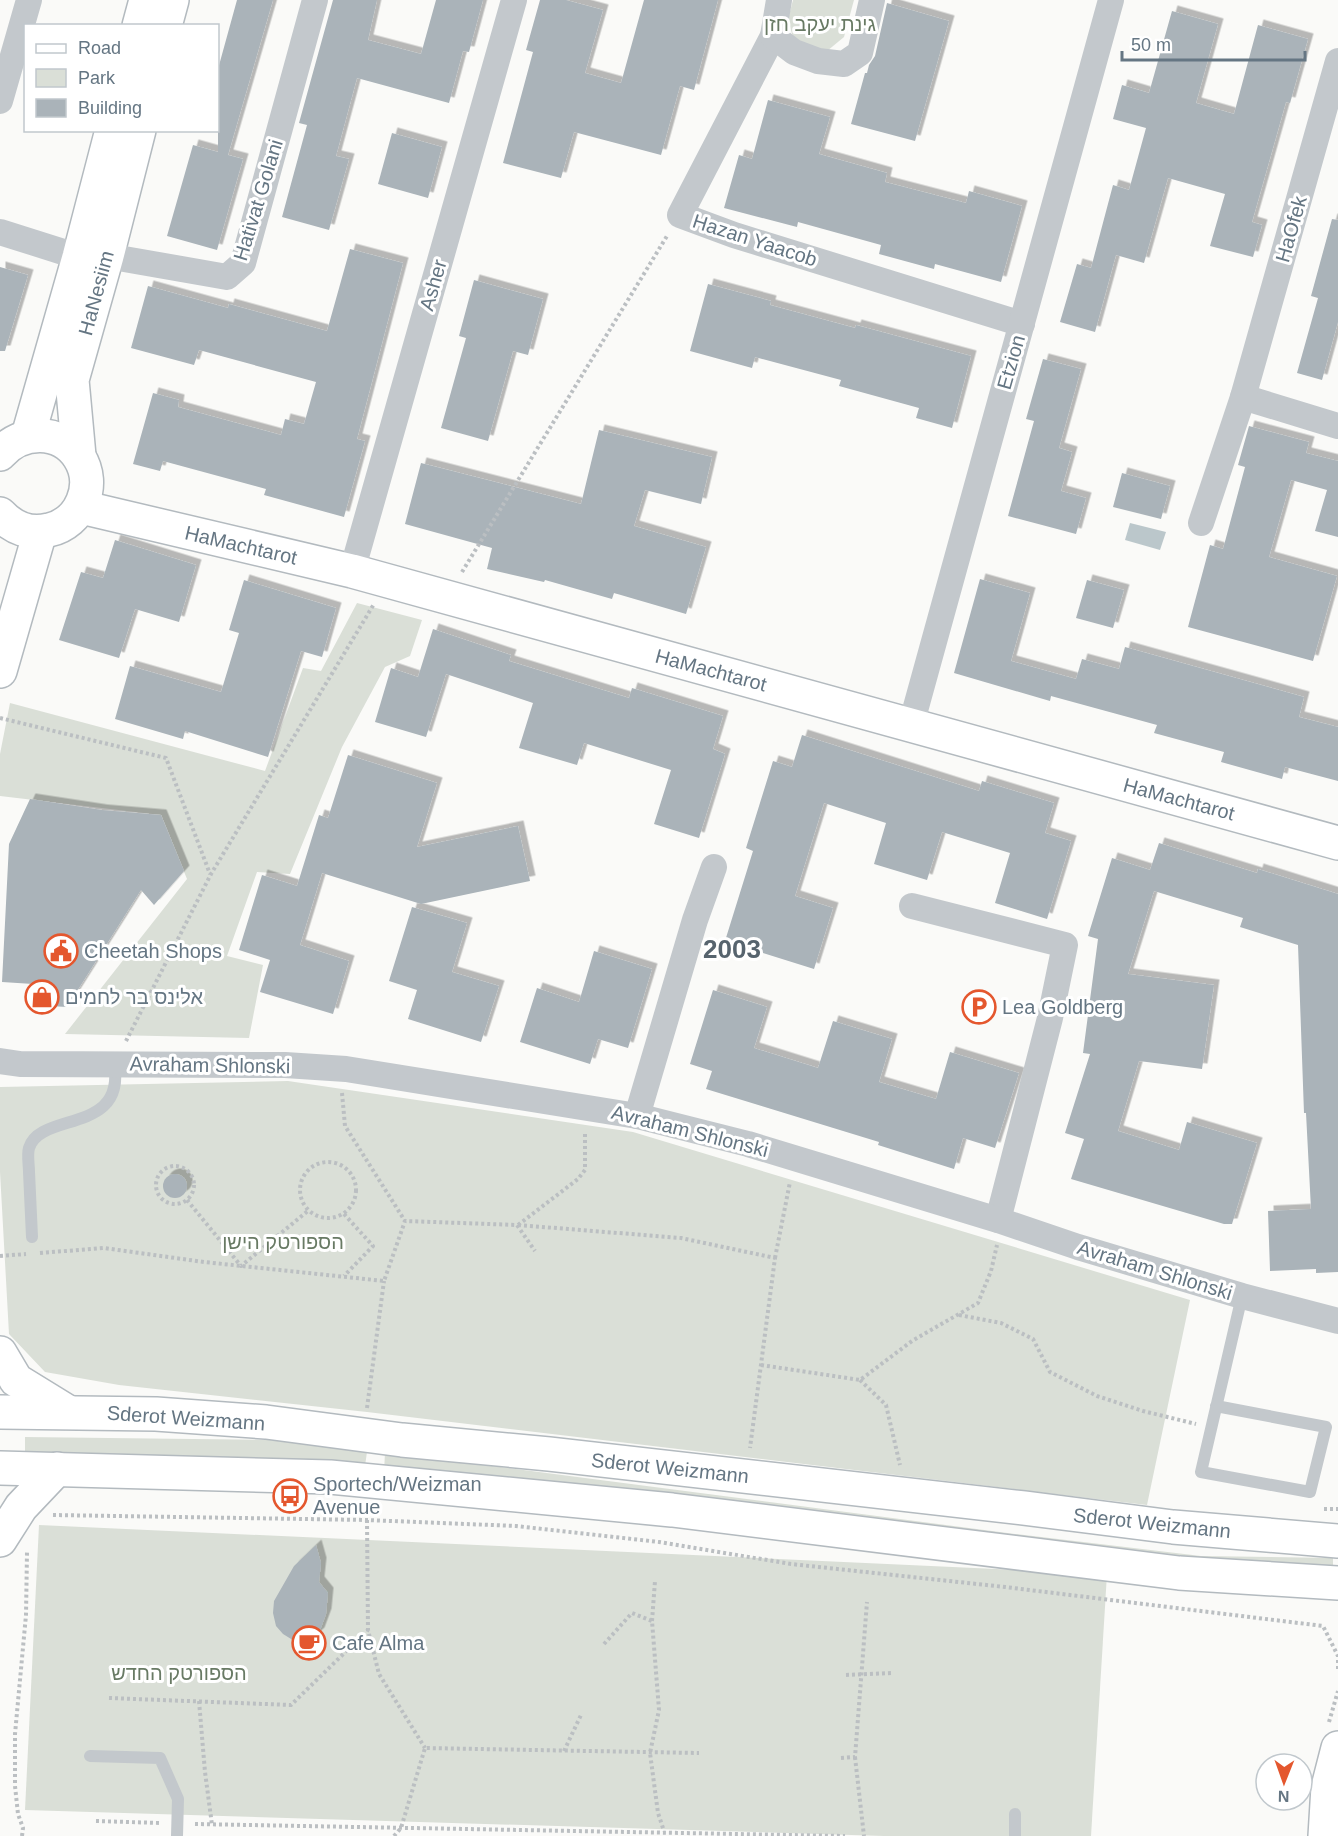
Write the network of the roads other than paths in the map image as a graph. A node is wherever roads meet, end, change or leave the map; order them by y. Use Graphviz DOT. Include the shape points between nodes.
graph roads {
  1 [pos="29,0"];
  2 [pos="146,0"];
  3 [pos="172,0"];
  4 [pos="315,0"];
  5 [pos="514,0"];
  6 [pos="780,0"];
  7 [pos="872,0"];
  8 [pos="1112,0"];
  9 [pos="140,24"];
  10 [pos="166,24"];
  11 [pos="773,36"];
  12 [pos="1338,61"];
  13 [pos="0,101"];
  14 [pos="112,132"];
  15 [pos="138,132"];
  16 [pos="0,232"];
  17 [pos="93,256"];
  18 [pos="1022,324"];
  19 [pos="1243,398"];
  20 [pos="1338,426"];
  21 [pos="28,436"];
  22 [pos="0,454"];
  23 [pos="79,456"];
  24 [pos="81,507"];
  25 [pos="1201,524"];
  26 [pos="2,525"];
  27 [pos="40,532"];
  28 [pos="352,571"];
  29 [pos="0,671"];
  30 [pos="911,725"];
  31 [pos="1338,843"];
  32 [pos="714,867"];
  33 [pos="912,906"];
  34 [pos="114,1063"];
  35 [pos="7,1064"];
  36 [pos="637,1116"];
  37 [pos="999,1228"];
  38 [pos="32,1237"];
  39 [pos="1242,1296"];
  40 [pos="1338,1321"];
  41 [pos="0,1353"];
  42 [pos="1216,1406"];
  43 [pos="0,1412"];
  44 [pos="68,1412"];
  45 [pos="0,1468"];
  46 [pos="57,1469"];
  47 [pos="1338,1541"];
  48 [pos="13,1545"];
  49 [pos="1338,1583"];
  50 [pos="1338,1748"];
  51 [pos="90,1756"];
  52 [pos="1015,1814"];
  53 [pos="177,1830"];
  54 [pos="1014,1836"];
  55 [pos="1325,1836"];
  1 -- 13 [label="street"];
  2 -- 9 [label="main road"];
  3 -- 10 [label="main road"];
  4 -- 17 [label="street, Hativat Golani" via="243,263 227,277"];
  5 -- 28 [label="street, Asher"];
  6 -- 11 [label="street, Hazan Yaacob"];
  7 -- 11 [label="street" via="860,53 844,64 818,61 794,52"];
  8 -- 18 [label="street, Etzion"];
  11 -- 18 [label="street, Hazan Yaacob" via="680,215"];
  12 -- 19 [label="street, HaOfek"];
  14 -- 17 [label="main road, HaNesiim"];
  15 -- 17 [label="main road, HaNesiim"];
  16 -- 17 [label="street"];
  17 -- 21 [label="main road, HaNesiim"];
  17 -- 23 [label="main road, HaNesiim" via="72,380"];
  18 -- 30 [label="street, Etzion"];
  19 -- 20 [label="street"];
  19 -- 25 [label="street, HaOfek"];
  21 -- 22 [label="main road" via="9,444"];
  21 -- 23 [label="main road" via="56,439"];
  23 -- 24 [label="main road, HaNesiim" via="86,473"];
  24 -- 27 [label="main road" via="56,529"];
  24 -- 28 [label="main road, HaMachtarot"];
  26 -- 27 [label="main road"];
  27 -- 29 [label="main road"];
  28 -- 30 [label="main road, HaMachtarot"];
  30 -- 31 [label="main road, HaMachtarot"];
  32 -- 36 [label="street"];
  33 -- 37 [label="street" via="1065,945"];
  34 -- 35 [label="street, Avraham Shlonski"];
  34 -- 36 [label="street, Avraham Shlonski" via="346,1069"];
  34 -- 38 [label="lane" via="115,1090 110,1101 86,1117 40,1132 29,1148"];
  36 -- 37 [label="street, Avraham Shlonski" via="795,1159"];
  37 -- 39 [label="street, Avraham Shlonski"];
  39 -- 40 [label="street, Avraham Shlonski"];
  39 -- 42 [label="lane"];
  41 -- 44 [label="main road" via="16,1380"];
  42 -- 42 [label="lane" via="1201,1472 1310,1492 1326,1427"];
  43 -- 44 [label="main road, Sderot Weizmann"];
  44 -- 47 [label="main road, Sderot Weizmann" via="266,1422 1173,1527"];
  45 -- 46 [label="main road"];
  46 -- 48 [label="main road" via="21,1507"];
  46 -- 49 [label="main road" via="342,1478 684,1511 1179,1573"];
  50 -- 55 [label="main road" via="1328,1787"];
  51 -- 53 [label="lane" via="160,1758 178,1799"];
  52 -- 54 [label="lane"];
}
